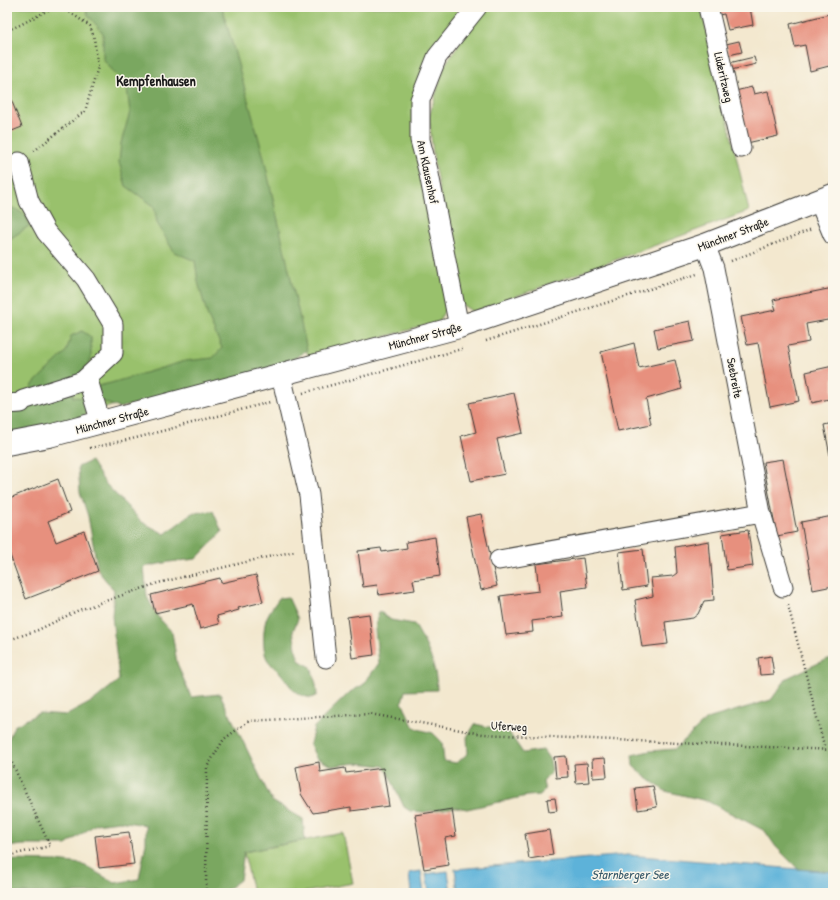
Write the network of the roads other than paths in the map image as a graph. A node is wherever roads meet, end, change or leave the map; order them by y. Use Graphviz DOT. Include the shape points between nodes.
graph roads {
  1 [pos="477,7"];
  2 [pos="708,7"];
  3 [pos="741,148"];
  4 [pos="19,162"];
  5 [pos="826,198"];
  6 [pos="833,236"];
  7 [pos="705,245"];
  8 [pos="459,327"];
  9 [pos="281,375"];
  10 [pos="87,377"];
  11 [pos="7,404"];
  12 [pos="101,423"];
  13 [pos="7,444"];
  14 [pos="761,513"];
  15 [pos="499,560"];
  16 [pos="783,587"];
  17 [pos="326,658"];
  1 -- 8 [label="street, Am Klausenhof" via="437,57 420,100 420,140"];
  2 -- 3 [label="street, Lüderitzweg"];
  4 -- 10 [label="street" via="29,202 46,232 86,278 112,324 113,353"];
  5 -- 6 [label="street"];
  5 -- 7 [label="main road, Münchner Straße"];
  7 -- 8 [label="main road, Münchner Straße"];
  7 -- 14 [label="street, Seebreite" via="714,268"];
  8 -- 9 [label="main road, Münchner Straße"];
  9 -- 12 [label="main road, Münchner Straße"];
  9 -- 17 [label="street" via="309,495"];
  10 -- 11 [label="street" via="83,381 23,400 21,403"];
  10 -- 12 [label="street"];
  12 -- 13 [label="main road, Münchner Straße"];
  14 -- 15 [label="street"];
  14 -- 16 [label="street, Seebreite"];
}
